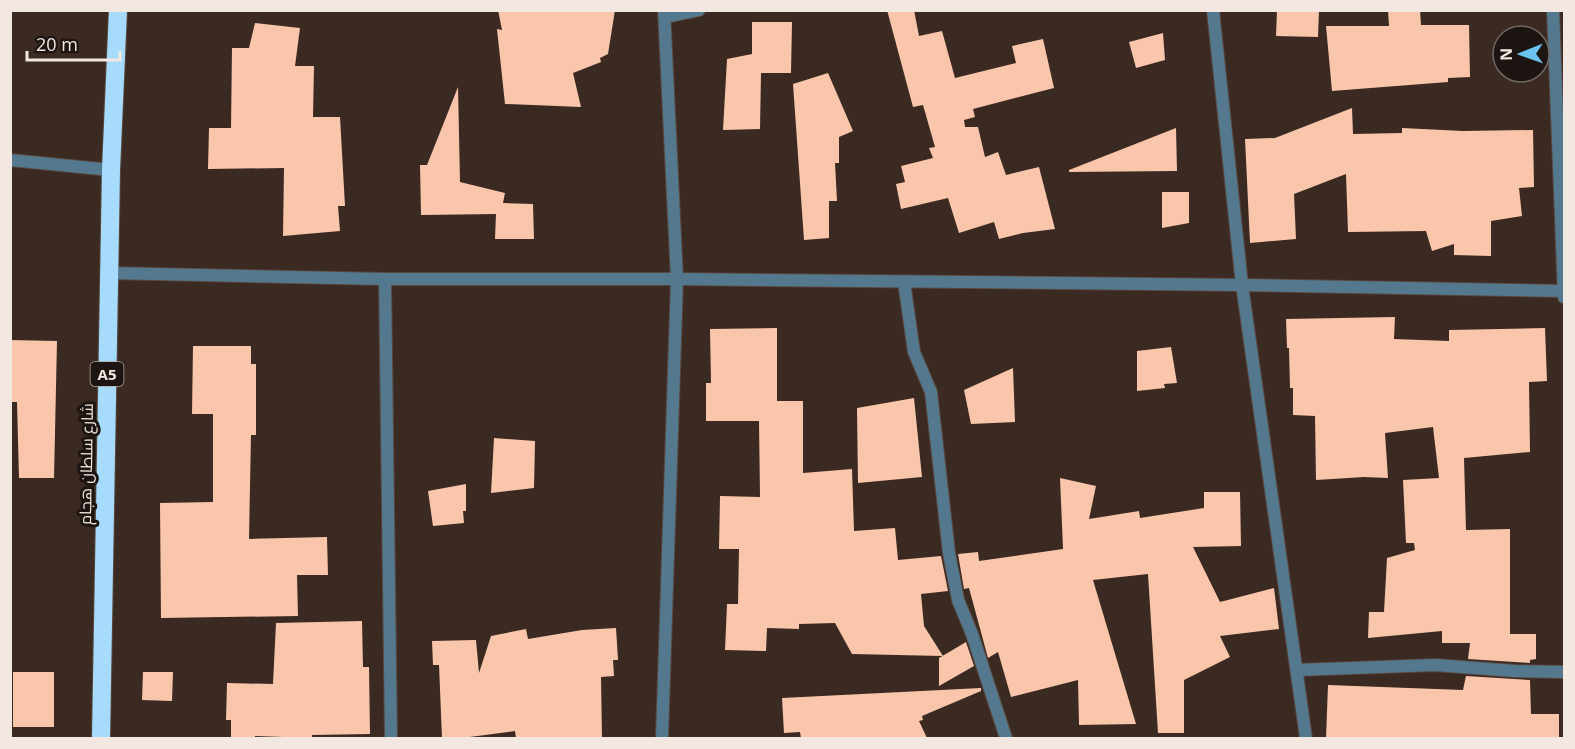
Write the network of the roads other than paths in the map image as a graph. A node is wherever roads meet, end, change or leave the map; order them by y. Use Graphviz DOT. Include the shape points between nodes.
graph roads {
  1 [pos="118,10"];
  2 [pos="699,10"];
  3 [pos="1213,10"];
  4 [pos="1553,10"];
  5 [pos="665,14"];
  6 [pos="10,160"];
  7 [pos="111,170"];
  8 [pos="109,273"];
  9 [pos="385,279"];
  10 [pos="677,279"];
  11 [pos="903,282"];
  12 [pos="1242,285"];
  13 [pos="1564,291"];
  14 [pos="1564,298"];
  15 [pos="1297,670"];
  16 [pos="1564,672"];
  17 [pos="101,738"];
  18 [pos="391,738"];
  19 [pos="662,738"];
  20 [pos="1006,738"];
  21 [pos="1306,738"];
  1 -- 7 [label="highway, شارع سلطان هجام / A5"];
  2 -- 5 [label="street"];
  3 -- 12 [label="street"];
  4 -- 13 [label="street"];
  5 -- 10 [label="street"];
  6 -- 7 [label="street"];
  7 -- 8 [label="highway, شارع سلطان هجام / A5"];
  8 -- 9 [label="street"];
  8 -- 17 [label="highway, شارع سلطان هجام / A5"];
  9 -- 10 [label="street"];
  9 -- 18 [label="street"];
  10 -- 11 [label="street"];
  10 -- 19 [label="street"];
  11 -- 12 [label="street"];
  11 -- 20 [label="street" via="915,352 931,392 958,600"];
  12 -- 13 [label="street"];
  12 -- 15 [label="street"];
  13 -- 14 [label="street"];
  15 -- 16 [label="street" via="1435,665"];
  15 -- 21 [label="street"];
}
